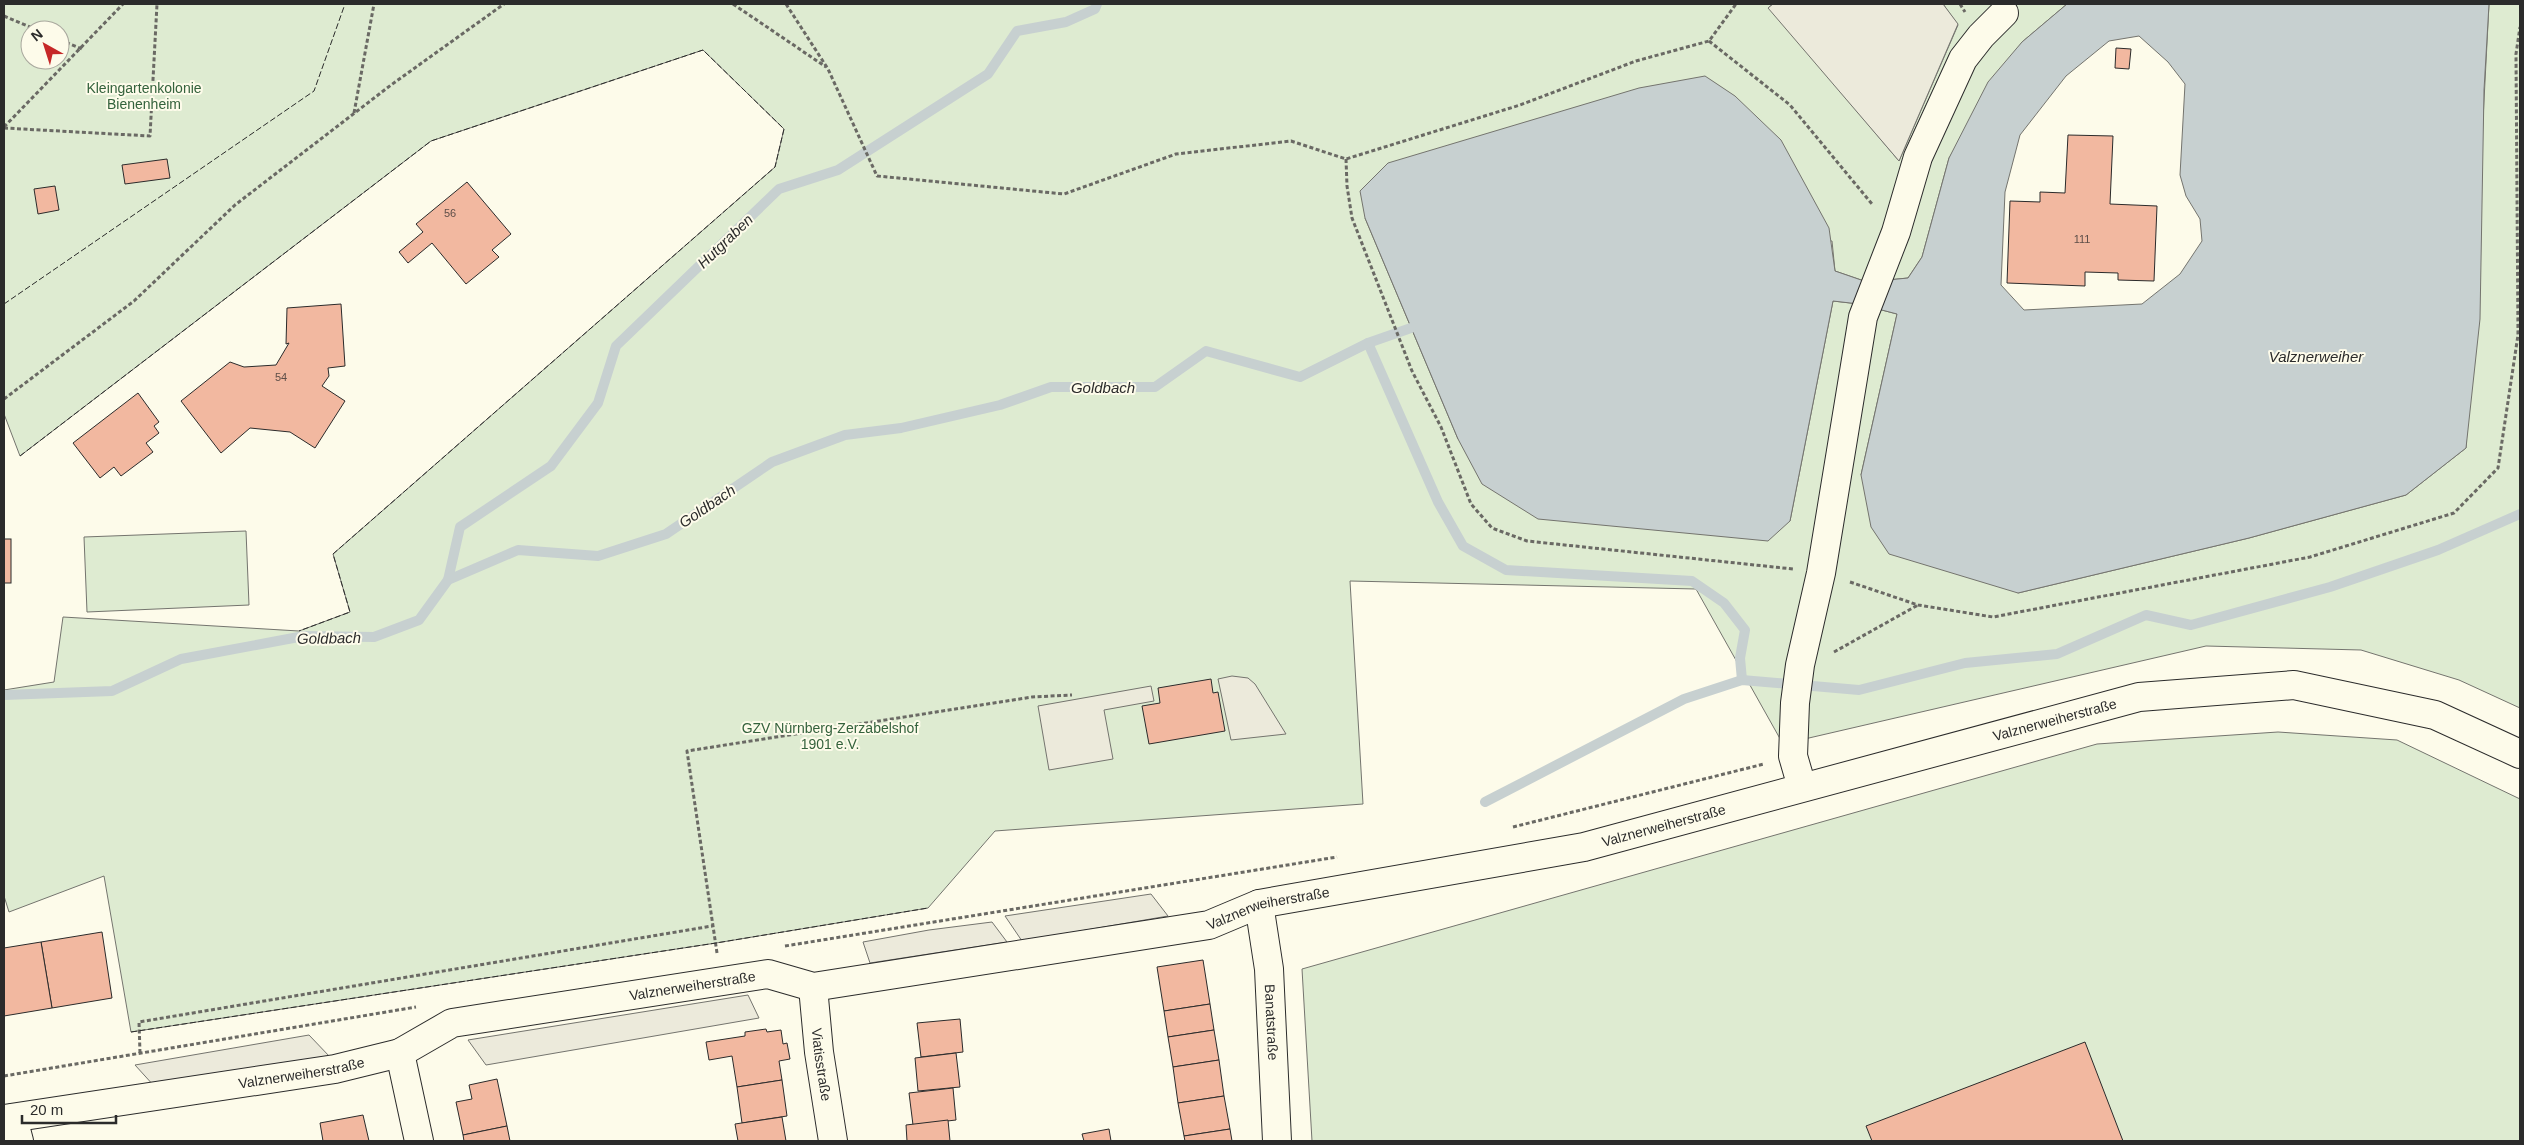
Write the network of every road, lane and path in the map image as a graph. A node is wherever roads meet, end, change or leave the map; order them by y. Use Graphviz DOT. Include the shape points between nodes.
graph roads {
  1 [pos="123,4"];
  2 [pos="157,4"];
  3 [pos="374,4"];
  4 [pos="504,4"];
  5 [pos="733,4"];
  6 [pos="786,4"];
  7 [pos="1736,4"];
  8 [pos="2004,13"];
  9 [pos="4,16"];
  10 [pos="20,23"];
  11 [pos="2520,27"];
  12 [pos="1709,42"];
  13 [pos="70,44"];
  14 [pos="82,49"];
  15 [pos="828,69"];
  16 [pos="354,114"];
  17 [pos="4,128"];
  18 [pos="1346,159"];
  19 [pos="1896,232"];
  20 [pos="4,399"];
  21 [pos="1821,573"];
  22 [pos="1918,605"];
  23 [pos="1800,665"];
  24 [pos="1072,695"];
  25 [pos="2520,754"];
  26 [pos="1794,756"];
  27 [pos="1802,787"];
  28 [pos="1510,827"];
  29 [pos="1343,856"];
  30 [pos="1259,904"];
  31 [pos="712,926"];
  32 [pos="783,946"];
  33 [pos="718,957"];
  34 [pos="814,987"];
  35 [pos="423,1006"];
  36 [pos="140,1053"];
  37 [pos="400,1053"];
  38 [pos="4,1076"];
  39 [pos="12,1126"];
  40 [pos="419,1141"];
  41 [pos="833,1141"];
  42 [pos="1277,1141"];
  1 -- 14 [label="path"];
  2 -- 17 [label="path" via="150,136"];
  3 -- 16 [label="path"];
  4 -- 16 [label="path"];
  5 -- 15 [label="path"];
  6 -- 15 [label="path"];
  7 -- 12 [label="path"];
  8 -- 19 [label="street" via="1963,60 1918,157"];
  9 -- 10 [label="path"];
  11 -- 22 [label="path" via="2516,54 2518,335 2498,468 2454,513 2310,557 1993,617"];
  12 -- 18 [label="path" via="1636,61 1520,105"];
  12 -- 19 [label="path" via="1790,105"];
  13 -- 14 [label="path"];
  14 -- 17 [label="path"];
  15 -- 18 [label="path" via="877,176 1064,194 1176,154 1291,141"];
  16 -- 20 [label="path" via="235,205 134,301"];
  18 -- 21 [label="path" via="1346,186 1352,218 1386,310 1441,428 1471,504 1492,528 1526,541"];
  19 -- 21 [label="street" via="1863,318"];
  21 -- 22 [label="path"];
  21 -- 23 [label="street"];
  22 -- 23 [label="path" via="1820,660"];
  23 -- 26 [label="street"];
  24 -- 31 [label="path" via="1032,697 687,751"];
  25 -- 27 [label="street, Valznerweiherstraße" via="2435,715 2294,685 2140,697"];
  26 -- 27 [label="street"];
  26 -- 28 [label="path"];
  27 -- 30 [label="street, Valznerweiherstraße" via="1584,847"];
  29 -- 32 [label="path"];
  30 -- 34 [label="street, Valznerweiherstraße" via="1209,924"];
  30 -- 42 [label="street, Banatstraße" via="1269,969"];
  31 -- 33 [label="path"];
  31 -- 36 [label="path" via="140,1022"];
  34 -- 37 [label="street, Valznerweiherstraße" via="768,974 452,1023"];
  34 -- 41 [label="street, Viatisstraße" via="819,1052"];
  35 -- 36 [label="path"];
  36 -- 38 [label="path"];
  37 -- 39 [label="street, Valznerweiherstraße" via="335,1070"];
  37 -- 40 [label="street"];
}
